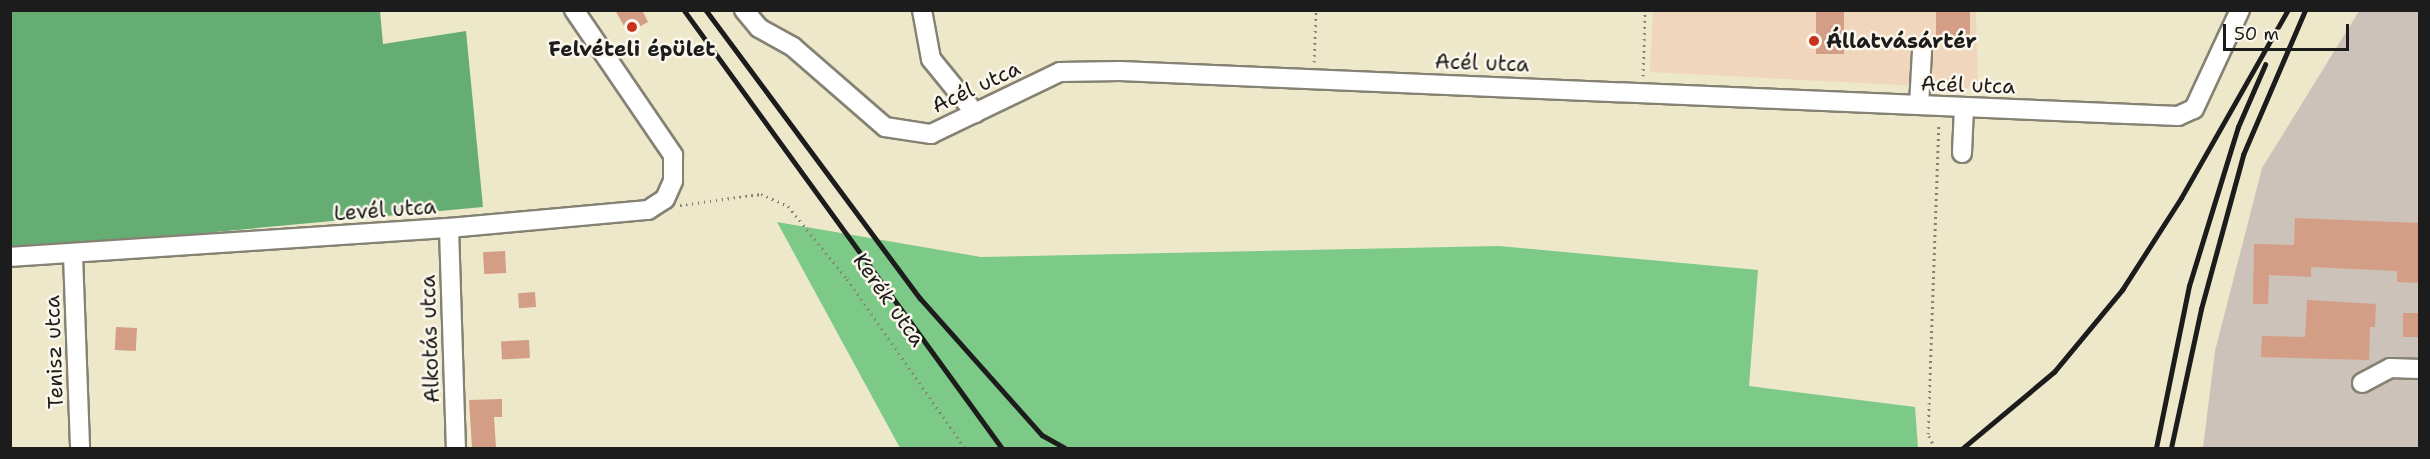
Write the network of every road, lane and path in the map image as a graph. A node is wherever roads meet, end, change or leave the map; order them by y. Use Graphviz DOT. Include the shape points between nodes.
graph roads {
  1 [pos="574,10"];
  2 [pos="744,10"];
  3 [pos="922,10"];
  4 [pos="1316,10"];
  5 [pos="1646,10"];
  6 [pos="2240,10"];
  7 [pos="1922,51"];
  8 [pos="1312,79"];
  9 [pos="1644,93"];
  10 [pos="1919,105"];
  11 [pos="1940,106"];
  12 [pos="1964,107"];
  13 [pos="975,113"];
  14 [pos="1962,153"];
  15 [pos="648,210"];
  16 [pos="448,228"];
  17 [pos="73,255"];
  18 [pos="10,257"];
  19 [pos="2420,369"];
  20 [pos="2362,383"];
  21 [pos="80,448"];
  22 [pos="456,448"];
  23 [pos="965,448"];
  24 [pos="1935,448"];
  1 -- 15 [label="street" via="673,155 674,181 665,199"];
  2 -- 13 [label="street, Acél utca" via="759,28 793,47 885,127 931,134"];
  3 -- 13 [label="street" via="931,59"];
  4 -- 8 [label="path"];
  5 -- 9 [label="path"];
  6 -- 12 [label="street, Acél utca" via="2194,109 2178,117"];
  7 -- 10 [label="street"];
  8 -- 9 [label="street, Acél utca"];
  8 -- 13 [label="street, Acél utca" via="1060,72"];
  9 -- 10 [label="street, Acél utca"];
  10 -- 11 [label="street, Acél utca"];
  11 -- 12 [label="street, Acél utca"];
  11 -- 24 [label="path" via="1928,434"];
  12 -- 14 [label="street"];
  15 -- 16 [label="street, Levél utca"];
  15 -- 23 [label="path, Kerék utca" via="761,194 788,206 848,279"];
  16 -- 17 [label="street, Levél utca"];
  16 -- 22 [label="street, Alkotás utca"];
  17 -- 18 [label="street, Levél utca"];
  17 -- 21 [label="street, Tenisz utca"];
  19 -- 20 [label="street" via="2390,368"];
}
